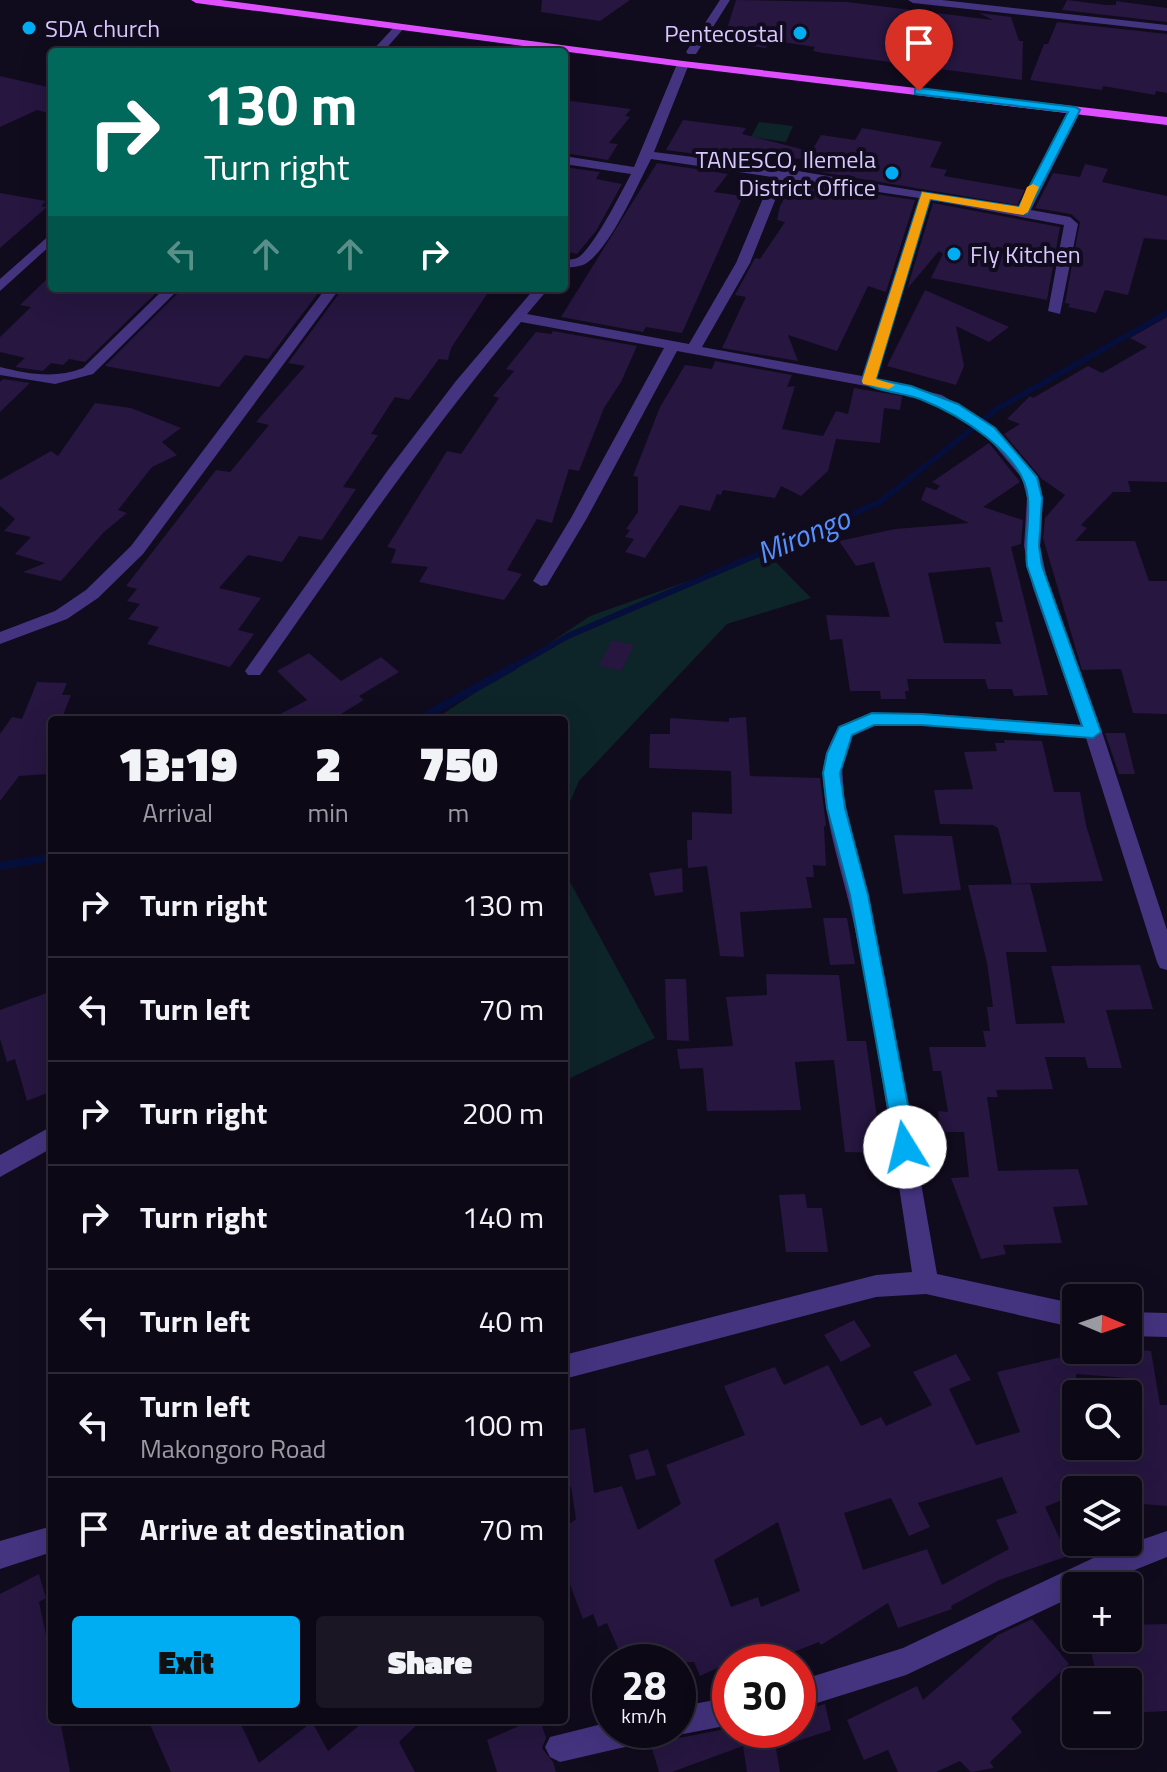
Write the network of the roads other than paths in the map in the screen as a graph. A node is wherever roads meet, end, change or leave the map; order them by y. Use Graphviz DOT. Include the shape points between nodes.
graph roads {
  1 [pos="196,0"];
  2 [pos="288,0"];
  3 [pos="725,0"];
  4 [pos="915,0"];
  5 [pos="1042,0"];
  6 [pos="1033,12"];
  7 [pos="400,27"];
  8 [pos="1167,28"];
  9 [pos="381,48"];
  10 [pos="561,48"];
  11 [pos="568,49"];
  12 [pos="692,52"];
  13 [pos="683,64"];
  14 [pos="1167,108"];
  15 [pos="1075,110"];
  16 [pos="1167,121"];
  17 [pos="647,155"];
  18 [pos="568,161"];
  19 [pos="639,172"];
  20 [pos="780,172"];
  21 [pos="926,195"];
  22 [pos="1023,212"];
  23 [pos="48,241"];
  24 [pos="568,264"];
  25 [pos="0,287"];
  26 [pos="169,292"];
  27 [pos="330,292"];
  28 [pos="539,292"];
  29 [pos="1055,311"];
  30 [pos="518,317"];
  31 [pos="673,344"];
  32 [pos="694,348"];
  33 [pos="0,371"];
  34 [pos="868,381"];
  35 [pos="541,581"];
  36 [pos="0,638"];
  37 [pos="254,671"];
  38 [pos="1093,732"];
  39 [pos="1167,962"];
  40 [pos="48,1138"];
  41 [pos="0,1167"];
  42 [pos="926,1283"];
  43 [pos="1062,1313"];
  44 [pos="1142,1324"];
  45 [pos="1167,1325"];
  46 [pos="568,1366"];
  47 [pos="48,1540"];
  48 [pos="1167,1544"];
  49 [pos="0,1555"];
  50 [pos="816,1689"];
  51 [pos="592,1740"];
  52 [pos="560,1747"];
  1 -- 7 [label="main road"];
  2 -- 12 [label="main road"];
  3 -- 12 [label="street"];
  4 -- 6 [label="street"];
  5 -- 6 [label="street"];
  6 -- 8 [label="street"];
  7 -- 9 [label="street"];
  7 -- 10 [label="main road"];
  11 -- 13 [label="main road"];
  12 -- 14 [label="main road"];
  13 -- 15 [label="main road"];
  13 -- 17 [label="street"];
  15 -- 16 [label="main road"];
  15 -- 22 [label="street"];
  17 -- 19 [label="street"];
  17 -- 20 [label="street"];
  18 -- 19 [label="street"];
  19 -- 24 [label="street" via="588,255"];
  20 -- 21 [label="street"];
  20 -- 32 [label="street" via="749,256"];
  21 -- 22 [label="street"];
  21 -- 34 [label="street"];
  22 -- 29 [label="street" via="1070,223"];
  23 -- 25 [label="street"];
  26 -- 33 [label="street" via="80,375 54,380"];
  27 -- 36 [label="street" via="137,550 92,594 61,615"];
  28 -- 30 [label="street"];
  30 -- 31 [label="street"];
  30 -- 37 [label="street" via="394,473"];
  31 -- 32 [label="street"];
  31 -- 35 [label="street"];
  32 -- 34 [label="street"];
  34 -- 38 [label="street" via="937,398 971,418 990,431 1030,477 1035,498 1034,566"];
  38 -- 39 [label="street"];
  38 -- 42 [label="street" via="872,719 845,731 835,753 831,773 836,808 878,994"];
  40 -- 41 [label="street"];
  42 -- 43 [label="street"];
  42 -- 46 [label="street" via="876,1286"];
  44 -- 45 [label="street"];
  47 -- 49 [label="street"];
  48 -- 50 [label="street" via="1116,1562 906,1661"];
  51 -- 52 [label="street"];
}
